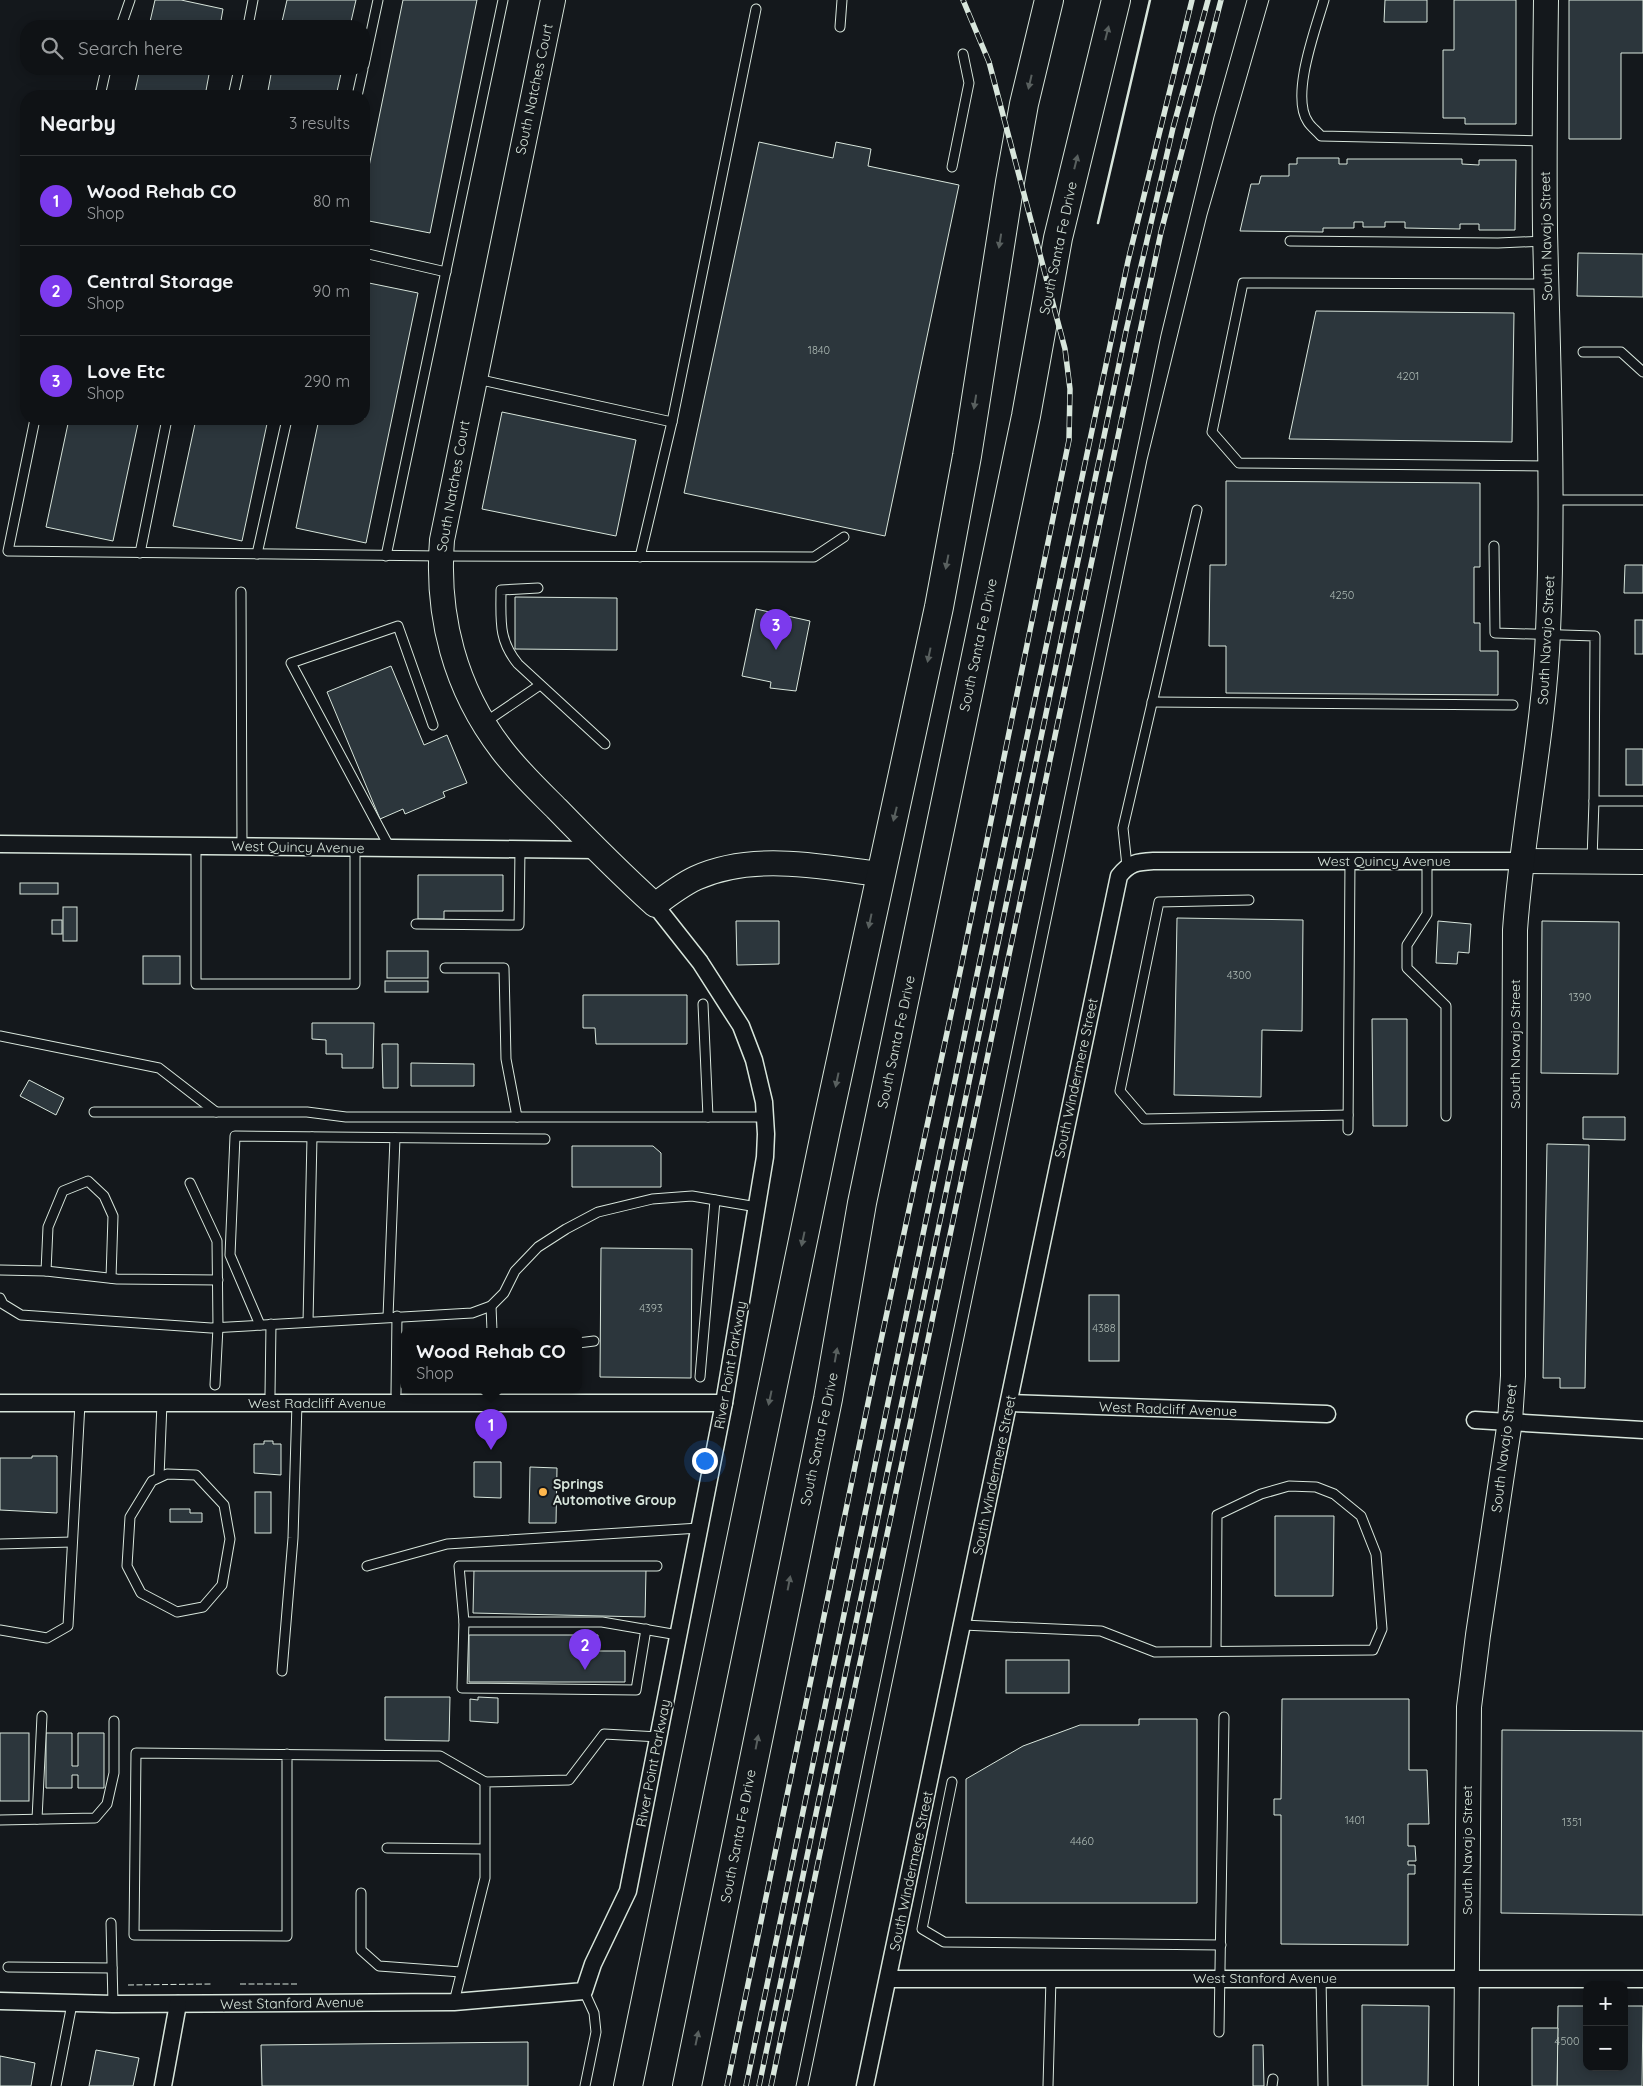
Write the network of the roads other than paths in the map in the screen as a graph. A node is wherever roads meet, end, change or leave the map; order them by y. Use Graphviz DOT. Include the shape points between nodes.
graph roads {
  1 [pos="130,0"];
  2 [pos="253,0"];
  3 [pos="378,0"];
  4 [pos="503,0"];
  5 [pos="553,0"];
  6 [pos="842,0"];
  7 [pos="1044,0"];
  8 [pos="1049,0"];
  9 [pos="1116,0"];
  10 [pos="1324,0"];
  11 [pos="1546,0"];
  12 [pos="756,9"];
  13 [pos="122,20"];
  14 [pos="249,20"];
  15 [pos="840,26"];
  16 [pos="370,37"];
  17 [pos="963,54"];
  18 [pos="1036,55"];
  19 [pos="105,75"];
  20 [pos="238,75"];
  21 [pos="362,75"];
  22 [pos="101,90"];
  23 [pos="234,90"];
  24 [pos="358,90"];
  25 [pos="1545,141"];
  26 [pos="952,167"];
  27 [pos="1546,240"];
  28 [pos="1290,242"];
  29 [pos="370,254"];
  30 [pos="446,272"];
  31 [pos="1546,284"];
  32 [pos="1583,352"];
  33 [pos="1643,372"];
  34 [pos="473,379"];
  35 [pos="672,422"];
  36 [pos="34,425"];
  37 [pos="166,425"];
  38 [pos="286,425"];
  39 [pos="1550,466"];
  40 [pos="1550,500"];
  41 [pos="1643,500"];
  42 [pos="1196,510"];
  43 [pos="844,537"];
  44 [pos="1494,546"];
  45 [pos="140,552"];
  46 [pos="257,554"];
  47 [pos="386,556"];
  48 [pos="440,556"];
  49 [pos="640,556"];
  50 [pos="538,588"];
  51 [pos="241,592"];
  52 [pos="1548,634"];
  53 [pos="540,685"];
  54 [pos="1152,702"];
  55 [pos="1513,705"];
  56 [pos="484,723"];
  57 [pos="433,725"];
  58 [pos="605,744"];
  59 [pos="1594,800"];
  60 [pos="1643,801"];
  61 [pos="0,844"];
  62 [pos="196,846"];
  63 [pos="242,846"];
  64 [pos="355,848"];
  65 [pos="390,848"];
  66 [pos="520,849"];
  67 [pos="597,850"];
  68 [pos="1350,861"];
  69 [pos="1426,862"];
  70 [pos="1522,862"];
  71 [pos="1592,862"];
  72 [pos="1643,862"];
  73 [pos="1127,866"];
  74 [pos="880,874"];
  75 [pos="1249,900"];
  76 [pos="654,905"];
  77 [pos="416,924"];
  78 [pos="445,968"];
  79 [pos="703,1004"];
  80 [pos="0,1036"];
  81 [pos="94,1112"];
  82 [pos="216,1112"];
  83 [pos="1348,1115"];
  84 [pos="708,1116"];
  85 [pos="1446,1116"];
  86 [pos="517,1117"];
  87 [pos="766,1117"];
  88 [pos="1348,1130"];
  89 [pos="312,1137"];
  90 [pos="395,1138"];
  91 [pos="546,1140"];
  92 [pos="190,1183"];
  93 [pos="715,1200"];
  94 [pos="757,1207"];
  95 [pos="0,1270"];
  96 [pos="46,1271"];
  97 [pos="111,1278"];
  98 [pos="218,1280"];
  99 [pos="0,1298"];
  100 [pos="491,1306"];
  101 [pos="393,1317"];
  102 [pos="308,1322"];
  103 [pos="270,1324"];
  104 [pos="260,1325"];
  105 [pos="218,1327"];
  106 [pos="492,1328"];
  107 [pos="594,1341"];
  108 [pos="582,1342"];
  109 [pos="700,1377"];
  110 [pos="215,1385"];
  111 [pos="396,1393"];
  112 [pos="270,1394"];
  113 [pos="0,1403"];
  114 [pos="80,1403"];
  115 [pos="162,1403"];
  116 [pos="297,1403"];
  117 [pos="724,1403"];
  118 [pos="1009,1403"];
  119 [pos="1327,1414"];
  120 [pos="1475,1420"];
  121 [pos="1510,1421"];
  122 [pos="1643,1430"];
  123 [pos="159,1477"];
  124 [pos="700,1528"];
  125 [pos="72,1542"];
  126 [pos="0,1544"];
  127 [pos="367,1566"];
  128 [pos="657,1566"];
  129 [pos="464,1622"];
  130 [pos="963,1625"];
  131 [pos="646,1629"];
  132 [pos="0,1630"];
  133 [pos="678,1635"];
  134 [pos="1216,1651"];
  135 [pos="282,1671"];
  136 [pos="42,1716"];
  137 [pos="1224,1717"];
  138 [pos="114,1721"];
  139 [pos="659,1736"];
  140 [pos="287,1754"];
  141 [pos="484,1782"];
  142 [pos="952,1782"];
  143 [pos="38,1819"];
  144 [pos="0,1820"];
  145 [pos="387,1848"];
  146 [pos="484,1849"];
  147 [pos="361,1893"];
  148 [pos="111,1923"];
  149 [pos="1221,1945"];
  150 [pos="8,1967"];
  151 [pos="112,1968"];
  152 [pos="461,1972"];
  153 [pos="1051,1978"];
  154 [pos="1220,1978"];
  155 [pos="1321,1978"];
  156 [pos="1467,1978"];
  157 [pos="888,1979"];
  158 [pos="1643,1979"];
  159 [pos="584,1991"];
  160 [pos="0,2000"];
  161 [pos="454,2002"];
  162 [pos="72,2004"];
  163 [pos="113,2004"];
  164 [pos="178,2004"];
  165 [pos="1220,2032"];
  166 [pos="56,2086"];
  167 [pos="163,2086"];
  168 [pos="585,2086"];
  169 [pos="628,2086"];
  170 [pos="687,2086"];
  171 [pos="865,2086"];
  172 [pos="1048,2086"];
  173 [pos="1323,2086"];
  174 [pos="1466,2086"];
  1 -- 13 [label="lane"];
  2 -- 14 [label="lane"];
  3 -- 16 [label="lane"];
  4 -- 30 [label="lane"];
  5 -- 34 [label="street, South Natches Court"];
  6 -- 15 [label="lane"];
  7 -- 18 [label="highway"];
  8 -- 18 [label="highway"];
  170 -- 9 [label="highway, South Santa Fe Drive, one-way" via="828,1399 862,1204 1026,416 1058,238"];
  10 -- 25 [label="lane" via="1302,74 1306,120 1321,136"];
  11 -- 25 [label="street, South Navajo Street"];
  12 -- 35 [label="lane"];
  17 -- 26 [label="lane" via="969,83"];
  18 -- 74 [label="highway, one-way" via="1010,182 953,536"];
  19 -- 22 [label="lane"];
  20 -- 23 [label="lane"];
  21 -- 24 [label="lane"];
  25 -- 27 [label="street, South Navajo Street"];
  27 -- 28 [label="lane" via="1498,243"];
  27 -- 31 [label="street, South Navajo Street"];
  29 -- 30 [label="lane"];
  30 -- 47 [label="lane"];
  31 -- 39 [label="street, South Navajo Street"];
  31 -- 39 [label="lane" via="1243,283 1212,432 1239,463"];
  32 -- 33 [label="lane" via="1621,352"];
  34 -- 35 [label="lane"];
  34 -- 48 [label="street, South Natches Court"];
  35 -- 49 [label="lane"];
  36 -- 45 [label="lane" via="8,551"];
  37 -- 45 [label="lane"];
  38 -- 46 [label="lane"];
  39 -- 40 [label="street, South Navajo Street"];
  40 -- 41 [label="lane"];
  40 -- 52 [label="street, South Navajo Street"];
  42 -- 54 [label="lane"];
  43 -- 49 [label="lane" via="814,557"];
  44 -- 52 [label="lane" via="1495,633"];
  45 -- 46 [label="lane"];
  46 -- 47 [label="lane"];
  47 -- 48 [label="lane"];
  48 -- 49 [label="lane"];
  48 -- 56 [label="street, South Natches Court" via="441,595 451,648 460,676"];
  50 -- 53 [label="lane" via="500,590 502,637 508,652"];
  51 -- 63 [label="lane"];
  52 -- 59 [label="lane" via="1595,636"];
  52 -- 70 [label="street, South Navajo Street" via="1541,718"];
  53 -- 56 [label="lane"];
  53 -- 58 [label="lane"];
  54 -- 55 [label="lane"];
  54 -- 73 [label="lane" via="1123,828"];
  56 -- 67 [label="street, South Natches Court" via="502,750"];
  57 -- 65 [label="lane" via="398,626 291,663"];
  59 -- 60 [label="lane"];
  59 -- 71 [label="lane"];
  61 -- 62 [label="street, West Quincy Avenue"];
  62 -- 63 [label="street, West Quincy Avenue"];
  62 -- 64 [label="lane" via="196,984 355,984"];
  63 -- 64 [label="street, West Quincy Avenue"];
  64 -- 65 [label="street, West Quincy Avenue"];
  65 -- 66 [label="street, West Quincy Avenue"];
  66 -- 67 [label="street, West Quincy Avenue"];
  66 -- 77 [label="lane" via="519,924"];
  67 -- 76 [label="street, South Natches Court"];
  68 -- 69 [label="street, West Quincy Avenue"];
  68 -- 73 [label="street, West Quincy Avenue" via="1155,861"];
  68 -- 83 [label="lane"];
  69 -- 70 [label="street, West Quincy Avenue"];
  69 -- 85 [label="lane" via="1427,914 1407,945 1407,968 1446,1006"];
  70 -- 71 [label="street, West Quincy Avenue"];
  70 -- 121 [label="street, South Navajo Street" via="1516,930 1514,1337"];
  71 -- 72 [label="street, West Quincy Avenue"];
  73 -- 118 [label="street, South Windermere Street" via="1119,876 1114,892"];
  74 -- 76 [label="street" via="793,864 742,865 696,878"];
  74 -- 169 [label="highway, one-way"];
  75 -- 83 [label="lane" via="1159,902 1120,1091 1144,1119"];
  76 -- 87 [label="street, River Point Parkway" via="700,962 741,1026 754,1060"];
  78 -- 86 [label="lane" via="504,968 506,1059"];
  79 -- 84 [label="lane"];
  80 -- 82 [label="lane" via="159,1068"];
  81 -- 82 [label="lane"];
  82 -- 86 [label="lane" via="307,1112 346,1117"];
  83 -- 88 [label="lane"];
  84 -- 86 [label="lane"];
  84 -- 87 [label="lane"];
  87 -- 94 [label="street, River Point Parkway" via="766,1157"];
  89 -- 90 [label="lane"];
  89 -- 102 [label="lane"];
  89 -- 104 [label="lane" via="235,1136 230,1255"];
  90 -- 91 [label="lane"];
  90 -- 101 [label="lane"];
  92 -- 98 [label="lane" via="216,1241"];
  93 -- 94 [label="lane"];
  93 -- 100 [label="lane" via="692,1196 652,1198 598,1212 538,1247"];
  93 -- 109 [label="lane"];
  94 -- 117 [label="street, River Point Parkway"];
  95 -- 96 [label="lane"];
  96 -- 97 [label="lane"];
  96 -- 97 [label="lane" via="48,1227 63,1191 88,1182 104,1196 113,1216"];
  97 -- 98 [label="lane"];
  98 -- 105 [label="lane"];
  99 -- 105 [label="lane" via="21,1315"];
  100 -- 101 [label="lane" via="472,1313"];
  100 -- 106 [label="lane"];
  101 -- 102 [label="lane"];
  101 -- 111 [label="lane"];
  102 -- 103 [label="lane"];
  103 -- 104 [label="lane"];
  103 -- 112 [label="lane"];
  104 -- 105 [label="lane"];
  105 -- 110 [label="lane"];
  107 -- 108 [label="lane"];
  113 -- 114 [label="street, West Radcliff Avenue"];
  114 -- 115 [label="street, West Radcliff Avenue"];
  114 -- 125 [label="lane"];
  115 -- 116 [label="street, West Radcliff Avenue"];
  115 -- 123 [label="lane"];
  116 -- 117 [label="street, West Radcliff Avenue"];
  116 -- 135 [label="lane" via="293,1538"];
  117 -- 124 [label="street, River Point Parkway"];
  118 -- 119 [label="street, West Radcliff Avenue"];
  118 -- 130 [label="street, South Windermere Street"];
  120 -- 121 [label="street"];
  121 -- 122 [label="street"];
  121 -- 156 [label="street, South Navajo Street" via="1469,1707"];
  123 -- 123 [label="lane" via="152,1482 130,1517 127,1566 141,1593 177,1612 203,1607 222,1585 230,1539 224,1505 196,1475 167,1474"];
  124 -- 127 [label="lane" via="446,1544"];
  124 -- 133 [label="street, River Point Parkway"];
  125 -- 126 [label="lane"];
  125 -- 132 [label="lane" via="68,1626 48,1638"];
  128 -- 129 [label="lane" via="459,1566"];
  129 -- 131 [label="lane" via="602,1622"];
  129 -- 131 [label="lane" via="462,1688 636,1690"];
  130 -- 134 [label="lane" via="1101,1631 1155,1652"];
  130 -- 157 [label="street, South Windermere Street"];
  131 -- 133 [label="lane"];
  133 -- 139 [label="street, River Point Parkway"];
  134 -- 134 [label="lane" via="1217,1516 1261,1494 1289,1486 1316,1487 1334,1494 1362,1516 1376,1554 1382,1629 1373,1650"];
  136 -- 143 [label="lane"];
  137 -- 149 [label="lane"];
  138 -- 143 [label="lane" via="114,1773 108,1804 95,1818"];
  139 -- 141 [label="lane" via="604,1734 569,1780"];
  139 -- 159 [label="street, River Point Parkway" via="628,1892 593,1964"];
  140 -- 140 [label="lane" via="136,1753 134,1935 287,1936"];
  140 -- 141 [label="lane" via="440,1756"];
  141 -- 146 [label="lane"];
  142 -- 149 [label="lane" via="922,1929 944,1942"];
  143 -- 144 [label="lane"];
  145 -- 146 [label="lane"];
  146 -- 152 [label="lane" via="484,1878"];
  147 -- 152 [label="lane" via="361,1950 379,1966"];
  148 -- 151 [label="lane"];
  149 -- 154 [label="lane"];
  150 -- 151 [label="lane"];
  151 -- 163 [label="lane"];
  152 -- 161 [label="lane"];
  153 -- 154 [label="street, West Stanford Avenue"];
  153 -- 157 [label="street, West Stanford Avenue"];
  153 -- 172 [label="lane"];
  154 -- 155 [label="street, West Stanford Avenue"];
  154 -- 165 [label="lane"];
  155 -- 156 [label="street, West Stanford Avenue"];
  155 -- 173 [label="lane"];
  156 -- 158 [label="street, West Stanford Avenue"];
  156 -- 174 [label="street, South Navajo Street"];
  157 -- 171 [label="street, South Windermere Street"];
  159 -- 161 [label="street, West Stanford Avenue"];
  159 -- 168 [label="lane" via="594,2013 596,2032"];
  160 -- 162 [label="street, West Stanford Avenue"];
  161 -- 164 [label="street, West Stanford Avenue"];
  162 -- 163 [label="street, West Stanford Avenue"];
  162 -- 166 [label="lane"];
  163 -- 164 [label="street, West Stanford Avenue"];
  164 -- 167 [label="street"];
}
